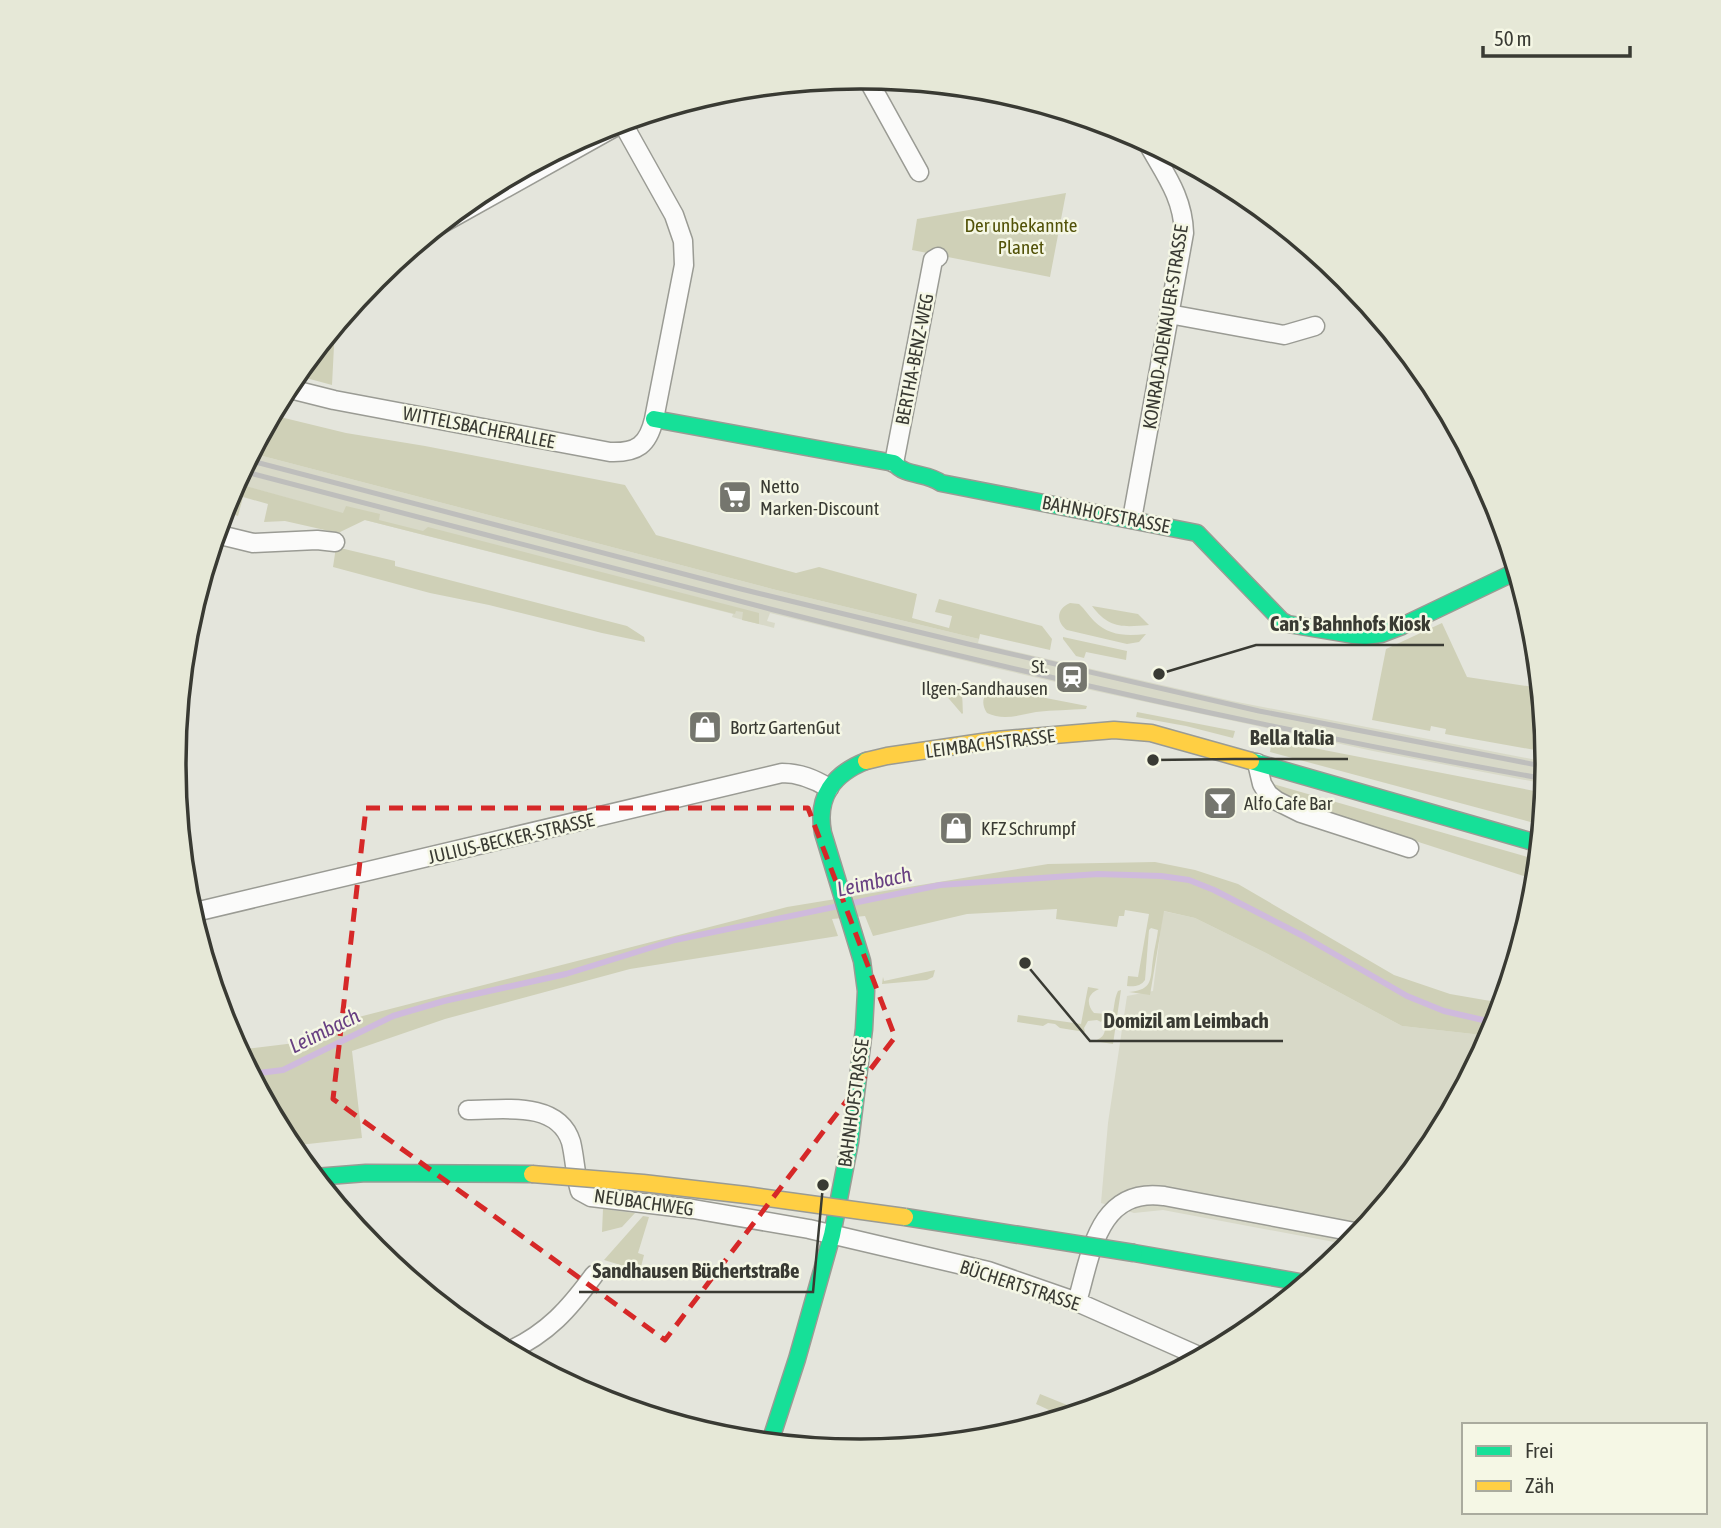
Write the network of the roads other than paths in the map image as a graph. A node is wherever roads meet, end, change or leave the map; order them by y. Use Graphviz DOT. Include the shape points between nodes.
graph roads {
  1 [pos="873,90"];
  2 [pos="627,131"];
  3 [pos="1156,158"];
  4 [pos="919,172"];
  5 [pos="938,257"];
  6 [pos="1169,314"];
  7 [pos="1315,326"];
  8 [pos="298,391"];
  9 [pos="654,419"];
  10 [pos="894,463"];
  11 [pos="1132,520"];
  12 [pos="226,536"];
  13 [pos="335,542"];
  14 [pos="1508,575"];
  15 [pos="1257,763"];
  16 [pos="829,788"];
  17 [pos="1530,841"];
  18 [pos="1409,848"];
  19 [pos="203,911"];
  20 [pos="468,1111"];
  21 [pos="326,1176"];
  22 [pos="1348,1231"];
  23 [pos="832,1235"];
  24 [pos="594,1275"];
  25 [pos="1293,1281"];
  26 [pos="1077,1302"];
  27 [pos="519,1346"];
  28 [pos="1190,1352"];
  29 [pos="773,1433"];
  1 -- 4 [label="street"];
  2 -- 9 [label="street" via="674,215 684,249"];
  3 -- 6 [label="street, KONRAD-ADENAUER-STRASSE" via="1183,213 1183,239"];
  5 -- 10 [label="street, BERTHA-BENZ-WEG" via="933,260"];
  6 -- 7 [label="street" via="1284,335"];
  6 -- 11 [label="street, KONRAD-ADENAUER-STRASSE"];
  8 -- 9 [label="street, WITTELSBACHERALLEE" via="610,452 624,453 645,442"];
  9 -- 10 [label="street, BAHNHOFSTRASSE"];
  10 -- 11 [label="street, BAHNHOFSTRASSE" via="900,470 941,483"];
  11 -- 14 [label="street, BAHNHOFSTRASSE" via="1197,533 1282,621 1354,635 1376,635 1402,626"];
  12 -- 13 [label="street" via="253,543"];
  15 -- 16 [label="street, LEIMBACHSTRASSE" via="1154,733 1111,729 875,759 848,769"];
  15 -- 17 [label="street, LEIMBACHSTRASSE"];
  15 -- 18 [label="street" via="1262,784 1277,800 1301,813"];
  16 -- 19 [label="street, JULIUS-BECKER-STRASSE" via="810,778 782,773"];
  16 -- 23 [label="street, BAHNHOFSTRASSE" via="821,822 862,961 866,991 861,1067"];
  20 -- 23 [label="street, NEUBACHWEG" via="529,1111 557,1119 571,1143 580,1191 591,1197 693,1209"];
  21 -- 25 [label="street, bridge" via="532,1174 643,1182 962,1224"];
  22 -- 26 [label="street" via="1164,1196 1129,1199 1103,1223"];
  23 -- 26 [label="street, BÜCHERTSTRASSE" via="988,1270"];
  23 -- 29 [label="street, BAHNHOFSTRASSE"];
  24 -- 27 [label="street" via="541,1334"];
  26 -- 28 [label="street, BÜCHERTSTRASSE"];
}
